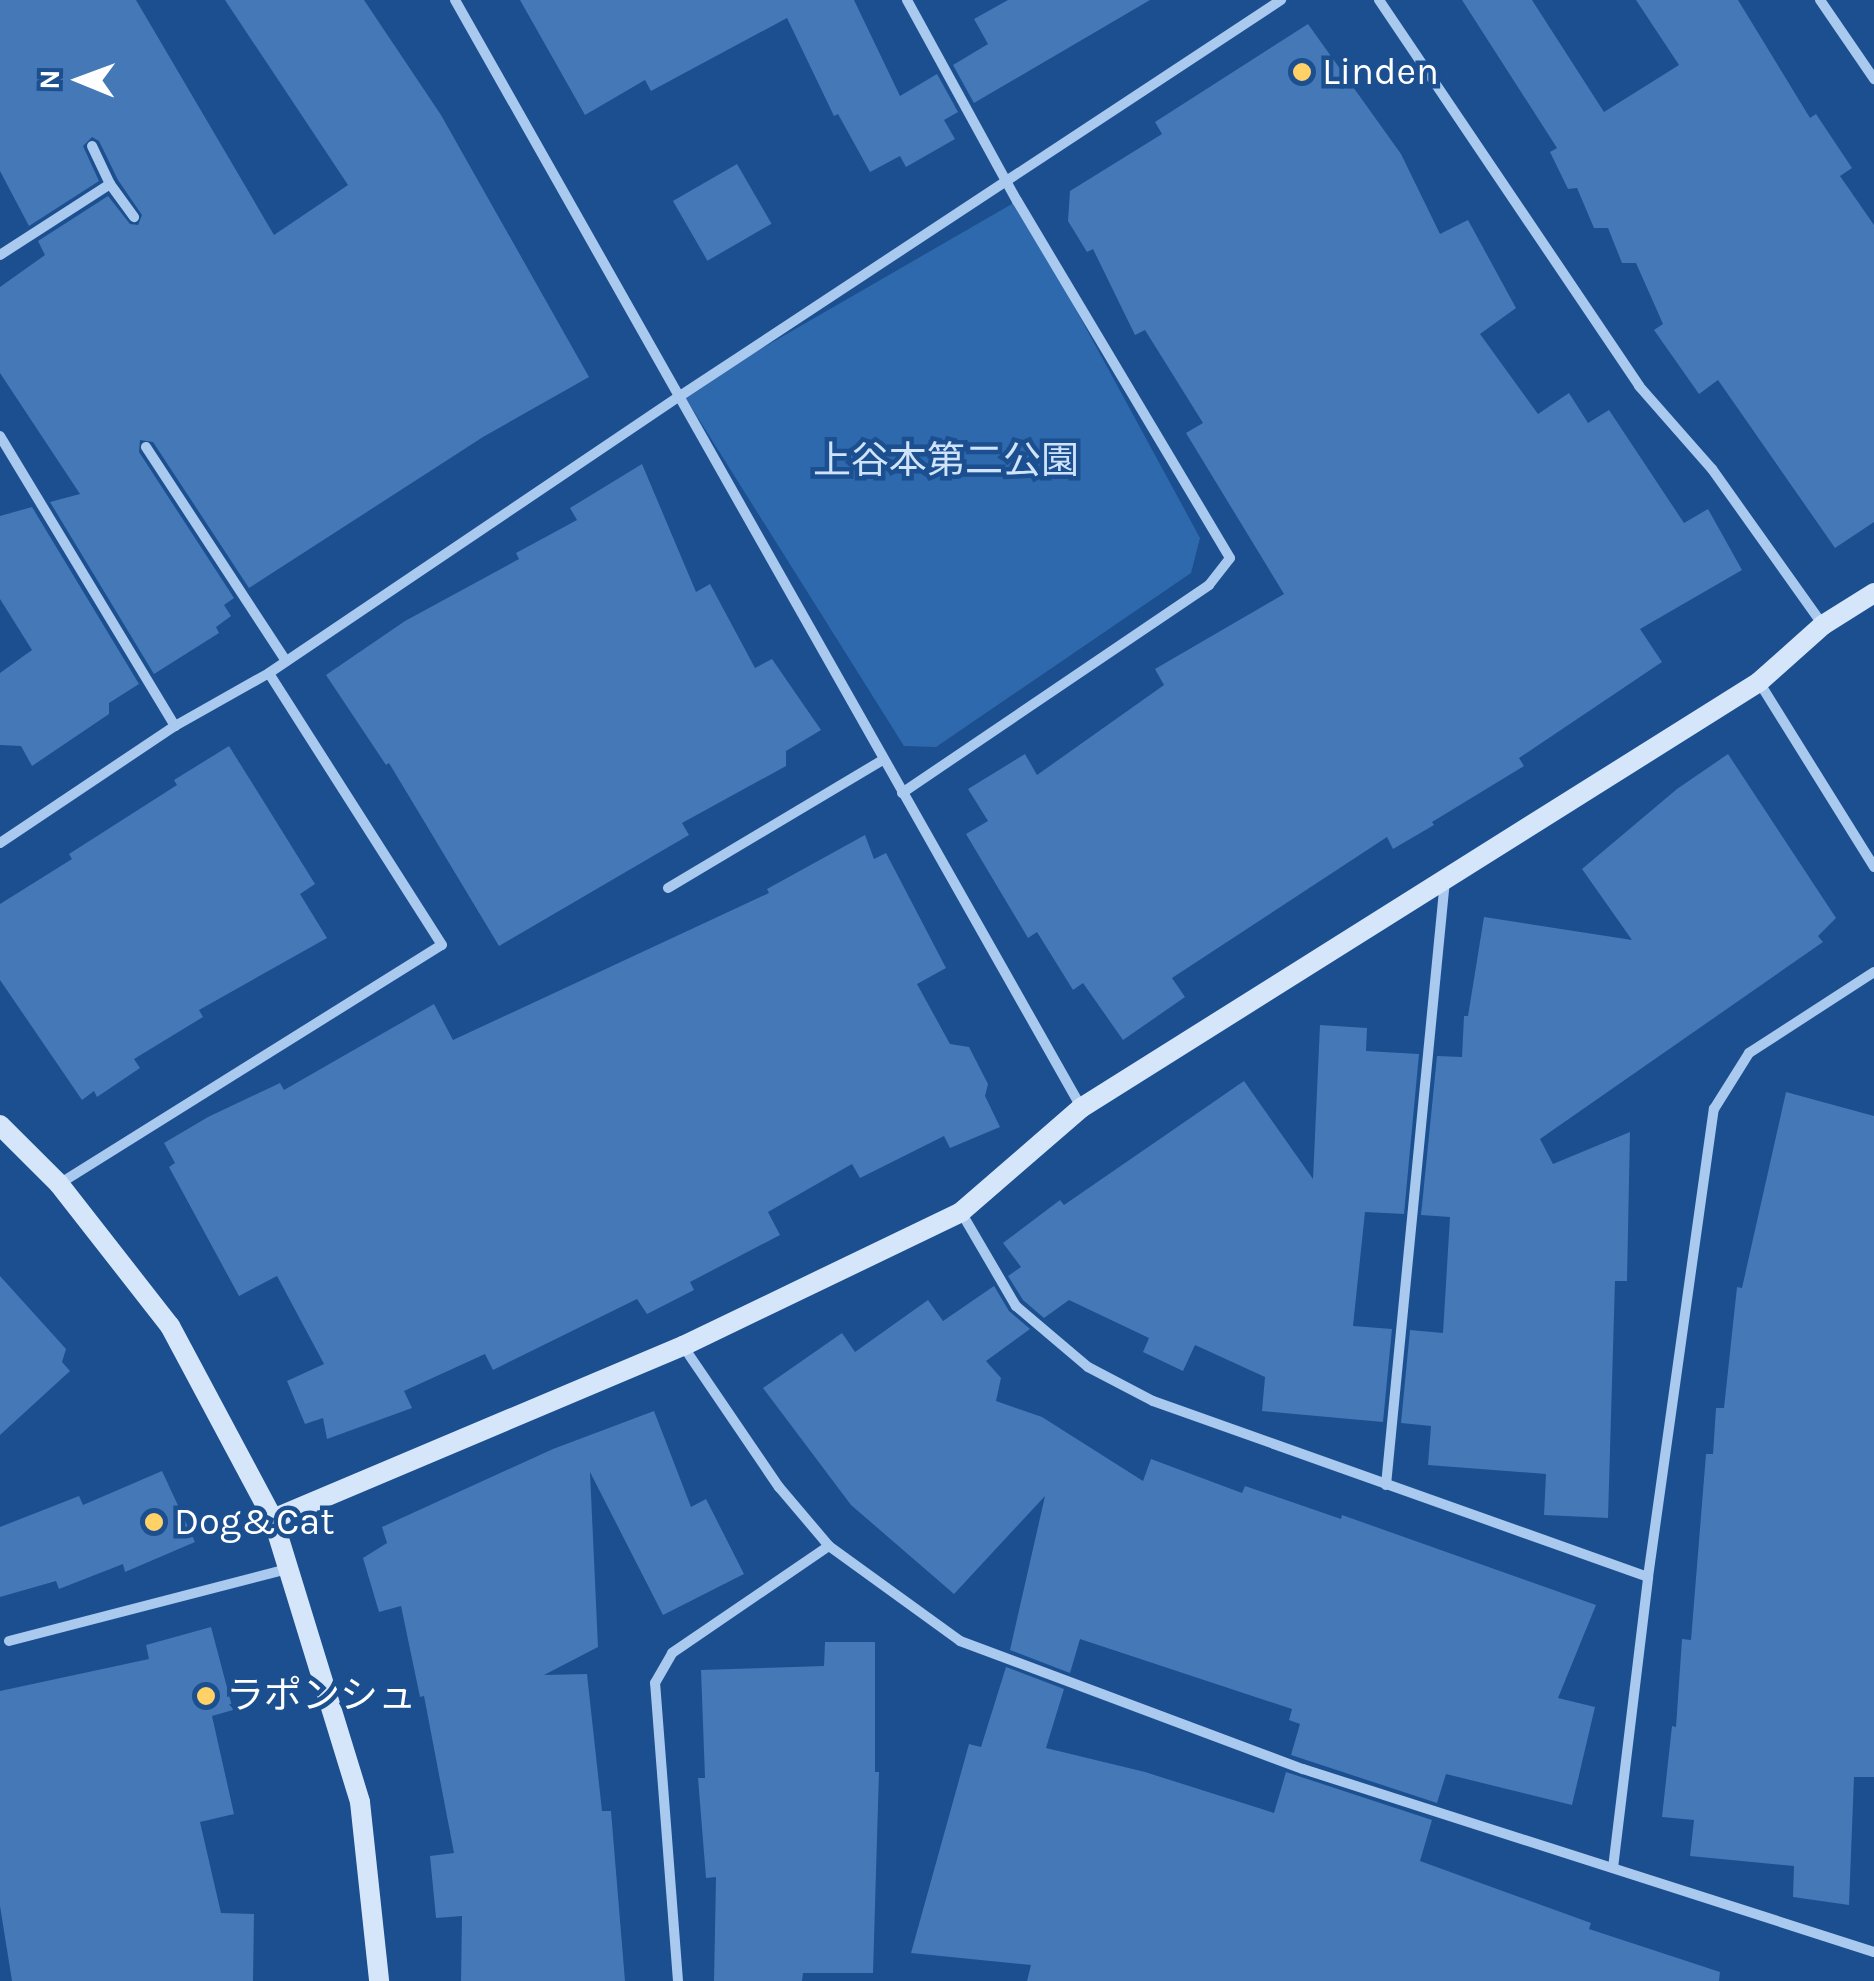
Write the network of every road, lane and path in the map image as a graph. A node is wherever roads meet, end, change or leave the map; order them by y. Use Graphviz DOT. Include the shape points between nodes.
graph roads {
  1 [pos="455,0"];
  2 [pos="907,0"];
  3 [pos="1281,0"];
  4 [pos="1379,0"];
  5 [pos="1820,0"];
  6 [pos="1874,79"];
  7 [pos="92,146"];
  8 [pos="1008,182"];
  9 [pos="110,184"];
  10 [pos="134,217"];
  11 [pos="0,255"];
  12 [pos="680,396"];
  13 [pos="0,436"];
  14 [pos="146,447"];
  15 [pos="1874,593"];
  16 [pos="1824,624"];
  17 [pos="286,662"];
  18 [pos="269,673"];
  19 [pos="1759,682"];
  20 [pos="175,726"];
  21 [pos="883,760"];
  22 [pos="902,793"];
  23 [pos="0,843"];
  24 [pos="1874,867"];
  25 [pos="1445,879"];
  26 [pos="668,888"];
  27 [pos="1874,972"];
  28 [pos="1081,1108"];
  29 [pos="0,1125"];
  30 [pos="59,1184"];
  31 [pos="961,1212"];
  32 [pos="683,1346"];
  33 [pos="1386,1485"];
  34 [pos="273,1520"];
  35 [pos="829,1546"];
  36 [pos="289,1568"];
  37 [pos="1648,1576"];
  38 [pos="9,1642"];
  39 [pos="1613,1868"];
  40 [pos="1874,1952"];
  41 [pos="379,1981"];
  42 [pos="678,1981"];
  1 -- 12 [label="street"];
  2 -- 8 [label="street"];
  3 -- 8 [label="street"];
  4 -- 16 [label="street" via="1639,386 1712,469"];
  5 -- 6 [label="street"];
  7 -- 9 [label="street"];
  8 -- 12 [label="street"];
  8 -- 22 [label="street" via="1230,558 1208,585"];
  9 -- 10 [label="street"];
  9 -- 11 [label="street"];
  12 -- 17 [label="street"];
  12 -- 21 [label="street"];
  13 -- 20 [label="street"];
  14 -- 17 [label="street"];
  15 -- 16 [label="street"];
  16 -- 19 [label="street"];
  17 -- 18 [label="street"];
  18 -- 20 [label="street"];
  18 -- 30 [label="street" via="442,946"];
  19 -- 24 [label="street"];
  19 -- 25 [label="street"];
  20 -- 23 [label="street"];
  21 -- 22 [label="street"];
  21 -- 26 [label="street"];
  22 -- 28 [label="street"];
  25 -- 28 [label="street"];
  25 -- 33 [label="street"];
  27 -- 37 [label="street" via="1749,1053 1714,1109"];
  28 -- 31 [label="street"];
  29 -- 30 [label="street"];
  30 -- 34 [label="street" via="170,1326"];
  31 -- 32 [label="street"];
  31 -- 33 [label="street" via="1016,1306 1088,1367 1153,1401"];
  32 -- 34 [label="street"];
  32 -- 35 [label="street" via="779,1488"];
  33 -- 37 [label="street"];
  34 -- 36 [label="street"];
  35 -- 39 [label="street" via="960,1641 1303,1769"];
  35 -- 42 [label="street" via="672,1653 655,1683"];
  36 -- 38 [label="street"];
  36 -- 41 [label="street" via="360,1802"];
  37 -- 39 [label="street"];
  39 -- 40 [label="street"];
}
